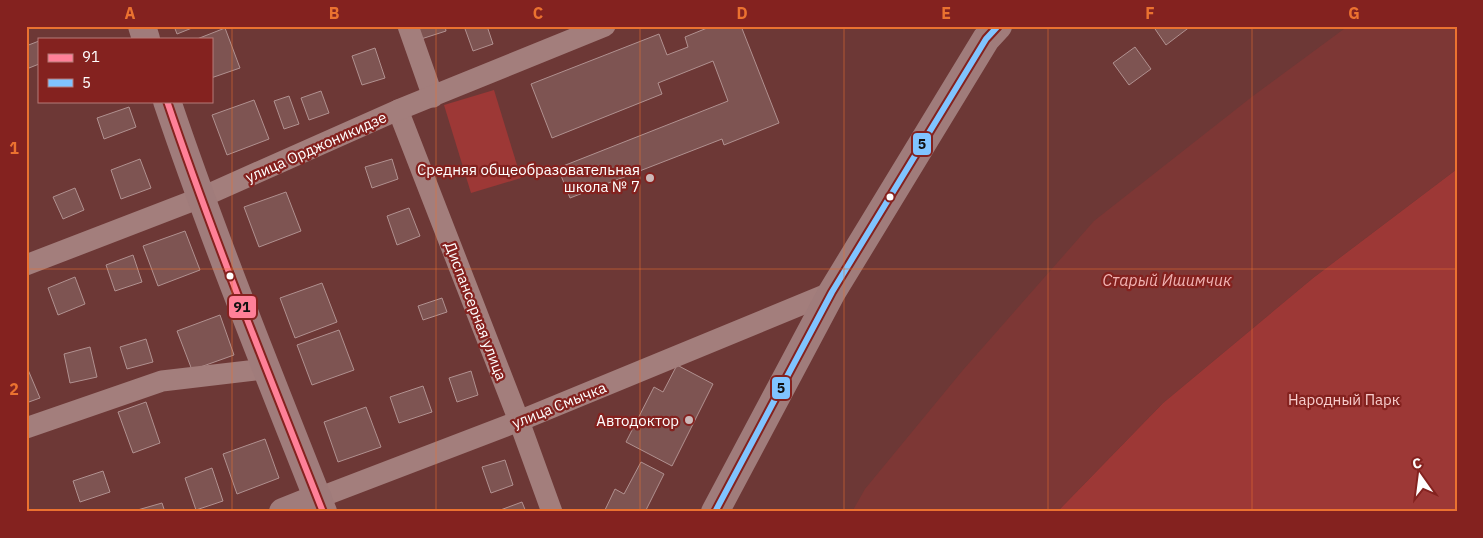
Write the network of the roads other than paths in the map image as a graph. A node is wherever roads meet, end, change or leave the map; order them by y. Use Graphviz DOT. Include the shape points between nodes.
graph roads {
  1 [pos="142,26"];
  2 [pos="408,26"];
  3 [pos="606,26"];
  4 [pos="998,26"];
  5 [pos="146,38"];
  6 [pos="433,97"];
  7 [pos="167,102"];
  8 [pos="398,110"];
  9 [pos="200,198"];
  10 [pos="26,265"];
  11 [pos="832,292"];
  12 [pos="265,368"];
  13 [pos="519,421"];
  14 [pos="26,428"];
  15 [pos="320,505"];
  16 [pos="283,512"];
  17 [pos="552,512"];
  18 [pos="716,512"];
  1 -- 5 [label="main road"];
  2 -- 6 [label="street"];
  3 -- 6 [label="street, улица Орджоникидзе"];
  4 -- 11 [label="main road" via="986,39"];
  6 -- 8 [label="street, улица Орджоникидзе"];
  7 -- 9 [label="main road"];
  8 -- 9 [label="street, улица Орджоникидзе"];
  8 -- 13 [label="street, Диспансерная улица"];
  9 -- 10 [label="street, улица Орджоникидзе"];
  9 -- 12 [label="main road"];
  11 -- 13 [label="street, улица Смычка"];
  11 -- 18 [label="main road"];
  12 -- 14 [label="street" via="162,381"];
  12 -- 15 [label="main road"];
  13 -- 15 [label="street, улица Смычка"];
  13 -- 17 [label="street, Диспансерная улица"];
  15 -- 16 [label="main road, улица Смычка"];
}
